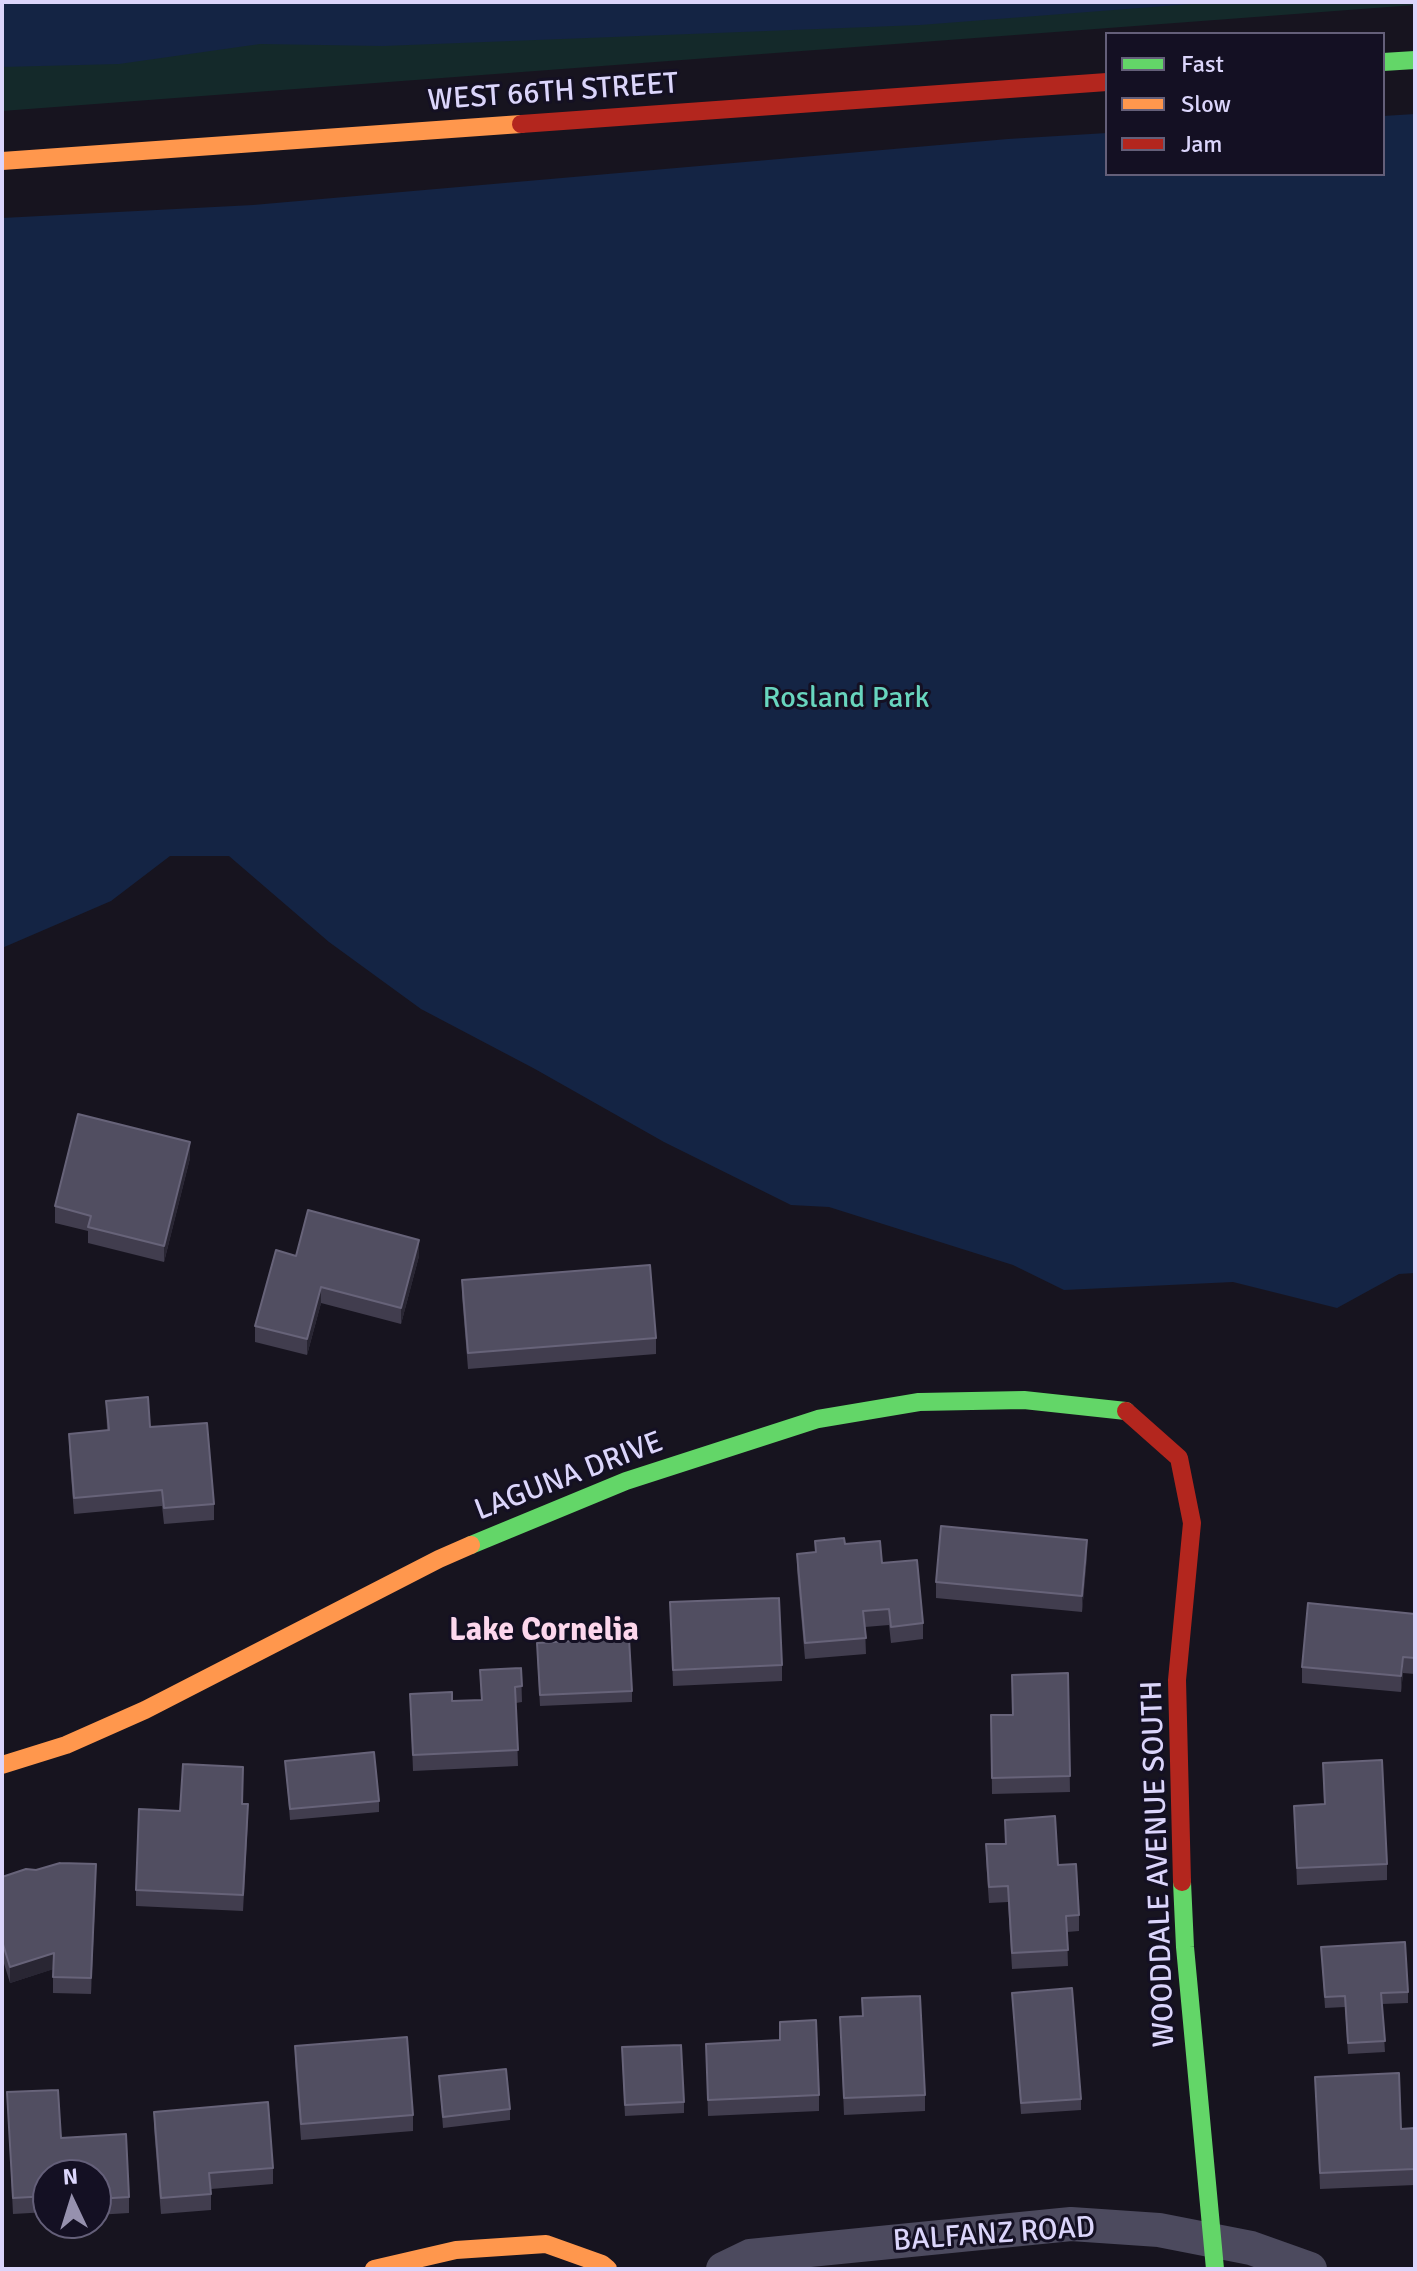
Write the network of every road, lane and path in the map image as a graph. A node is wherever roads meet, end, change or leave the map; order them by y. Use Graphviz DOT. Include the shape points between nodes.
graph roads {
  1 [pos="1415,60"];
  2 [pos="1385,62"];
  3 [pos="1105,82"];
  4 [pos="2,161"];
  5 [pos="1179,1458"];
  6 [pos="2,1765"];
  7 [pos="1214,2255"];
  8 [pos="374,2269"];
  9 [pos="608,2269"];
  10 [pos="723,2269"];
  11 [pos="1310,2269"];
  1 -- 2 [label="street"];
  3 -- 4 [label="street, WEST 66TH STREET"];
  5 -- 6 [label="street, LAGUNA DRIVE" via="1126,1411 1112,1409 1024,1400 919,1402 818,1419 626,1481 439,1559 145,1710 66,1745"];
  5 -- 7 [label="street, WOODDALE AVENUE SOUTH" via="1192,1523 1177,1680 1179,1820 1185,1947"];
  7 -- 10 [label="street, BALFANZ ROAD" via="1159,2230 1071,2224 750,2256"];
  7 -- 11 [label="street, BALFANZ ROAD" via="1251,2248"];
  8 -- 9 [label="street" via="456,2250 546,2244"];
}
